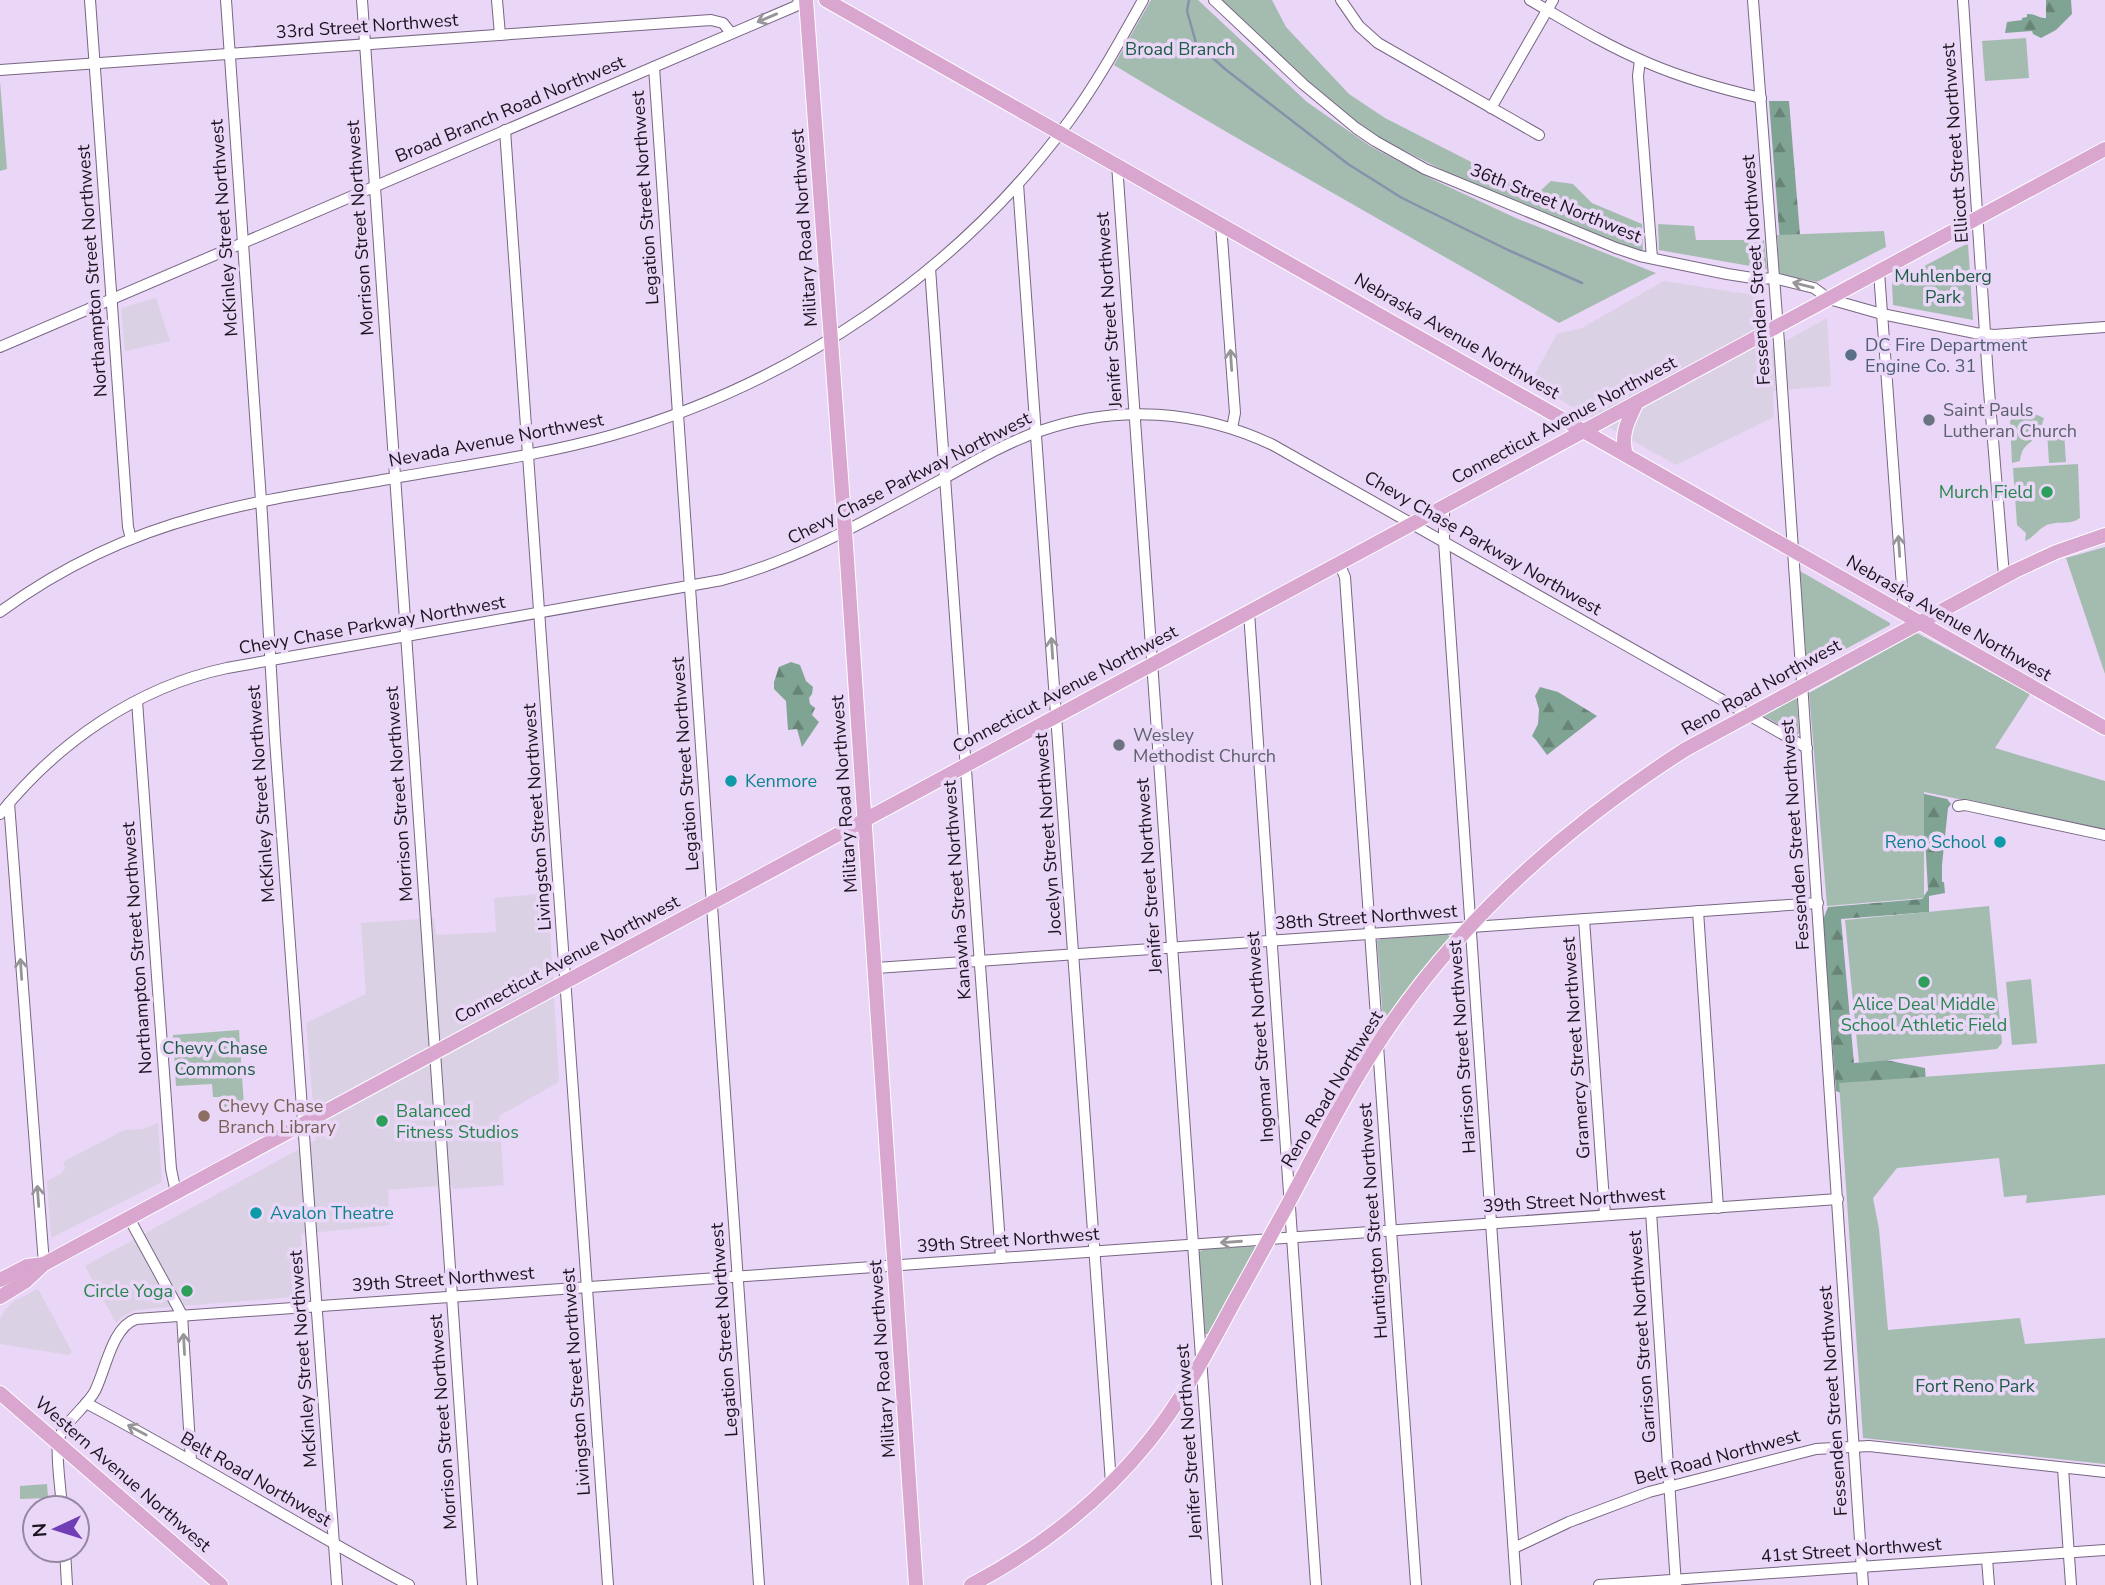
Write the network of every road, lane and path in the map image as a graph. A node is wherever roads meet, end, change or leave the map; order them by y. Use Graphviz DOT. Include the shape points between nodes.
graph roads {
  1 [pos="90,0"];
  2 [pos="226,0"];
  3 [pos="362,0"];
  4 [pos="497,0"];
  5 [pos="800,0"];
  6 [pos="806,0"];
  7 [pos="826,0"];
  8 [pos="1143,0"];
  9 [pos="1214,0"];
  10 [pos="1341,0"];
  11 [pos="1530,0"];
  12 [pos="1753,0"];
  13 [pos="1963,0"];
  14 [pos="1550,5"];
  15 [pos="731,33"];
  16 [pos="500,35"];
  17 [pos="365,44"];
  18 [pos="229,54"];
  19 [pos="1640,60"];
  20 [pos="94,63"];
  21 [pos="654,66"];
  22 [pos="0,70"];
  23 [pos="1760,98"];
  24 [pos="1492,108"];
  25 [pos="505,130"];
  26 [pos="1060,133"];
  27 [pos="1539,135"];
  28 [pos="2105,149"];
  29 [pos="1116,164"];
  30 [pos="1018,184"];
  31 [pos="374,187"];
  32 [pos="1978,218"];
  33 [pos="1221,224"];
  34 [pos="243,243"];
  35 [pos="1652,258"];
  36 [pos="930,268"];
  37 [pos="1879,272"];
  38 [pos="1774,278"];
  39 [pos="111,299"];
  40 [pos="1829,299"];
  41 [pos="1882,314"];
  42 [pos="1778,327"];
  43 [pos="2105,327"];
  44 [pos="1985,334"];
  45 [pos="831,338"];
  46 [pos="0,347"];
  47 [pos="1637,402"];
  48 [pos="1134,413"];
  49 [pos="678,414"];
  50 [pos="1233,428"];
  51 [pos="1584,430"];
  52 [pos="1037,432"];
  53 [pos="529,454"];
  54 [pos="1626,455"];
  55 [pos="946,477"];
  56 [pos="395,478"];
  57 [pos="261,502"];
  58 [pos="1444,506"];
  59 [pos="1412,524"];
  60 [pos="846,531"];
  61 [pos="2105,534"];
  62 [pos="131,539"];
  63 [pos="1444,541"];
  64 [pos="1793,551"];
  65 [pos="1339,563"];
  66 [pos="2004,576"];
  67 [pos="690,586"];
  68 [pos="0,612"];
  69 [pos="1249,612"];
  70 [pos="540,613"];
  71 [pos="1904,614"];
  72 [pos="1920,622"];
  73 [pos="406,637"];
  74 [pos="271,660"];
  75 [pos="1152,664"];
  76 [pos="1802,687"];
  77 [pos="137,701"];
  78 [pos="1749,715"];
  79 [pos="1057,716"];
  80 [pos="2105,728"];
  81 [pos="1807,748"];
  82 [pos="966,765"];
  83 [pos="9,803"];
  84 [pos="1958,806"];
  85 [pos="0,814"];
  86 [pos="865,819"];
  87 [pos="2105,835"];
  88 [pos="712,902"];
  89 [pos="1818,903"];
  90 [pos="1698,911"];
  91 [pos="1584,919"];
  92 [pos="1471,927"];
  93 [pos="1371,934"];
  94 [pos="1271,941"];
  95 [pos="1171,948"];
  96 [pos="1074,955"];
  97 [pos="980,961"];
  98 [pos="876,968"];
  99 [pos="566,982"];
  100 [pos="1378,1045"];
  101 [pos="435,1053"];
  102 [pos="303,1124"];
  103 [pos="176,1193"];
  104 [pos="1838,1199"];
  105 [pos="1290,1201"];
  106 [pos="1718,1208"];
  107 [pos="1651,1212"];
  108 [pos="1605,1216"];
  109 [pos="129,1218"];
  110 [pos="1491,1223"];
  111 [pos="1392,1230"];
  112 [pos="1292,1237"];
  113 [pos="1269,1239"];
  114 [pos="1193,1245"];
  115 [pos="1095,1251"];
  116 [pos="1001,1258"];
  117 [pos="44,1264"];
  118 [pos="896,1265"];
  119 [pos="738,1276"];
  120 [pos="0,1280"];
  121 [pos="587,1287"];
  122 [pos="452,1296"];
  123 [pos="0,1297"];
  124 [pos="316,1306"];
  125 [pos="182,1315"];
  126 [pos="1201,1362"];
  127 [pos="0,1393"];
  128 [pos="86,1403"];
  129 [pos="58,1443"];
  130 [pos="1854,1447"];
  131 [pos="191,1461"];
  132 [pos="2063,1468"];
  133 [pos="2105,1472"];
  134 [pos="1111,1483"];
  135 [pos="1669,1486"];
  136 [pos="61,1494"];
  137 [pos="335,1544"];
  138 [pos="1514,1548"];
  139 [pos="2105,1550"];
  140 [pos="2069,1553"];
  141 [pos="1987,1559"];
  142 [pos="66,1564"];
  143 [pos="1862,1567"];
  144 [pos="1676,1582"];
  145 [pos="67,1585"];
  146 [pos="221,1585"];
  147 [pos="337,1585"];
  148 [pos="409,1585"];
  149 [pos="472,1585"];
  150 [pos="608,1585"];
  151 [pos="759,1585"];
  152 [pos="916,1585"];
  153 [pos="971,1585"];
  154 [pos="1217,1585"];
  155 [pos="1316,1585"];
  156 [pos="1416,1585"];
  157 [pos="1517,1585"];
  158 [pos="1599,1585"];
  159 [pos="1863,1585"];
  160 [pos="1989,1585"];
  161 [pos="2071,1585"];
  1 -- 20 [label="street, Northampton Street Northwest"];
  2 -- 18 [label="street, McKinley Street Northwest"];
  3 -- 17 [label="street, Morrison Street Northwest"];
  4 -- 16 [label="street"];
  5 -- 15 [label="street, Broad Branch Road Northwest, one-way" via="796,6"];
  6 -- 45 [label="main road, Military Road Northwest"];
  7 -- 26 [label="main road, Nebraska Avenue Northwest"];
  8 -- 26 [label="street, Nevada Avenue Northwest"];
  9 -- 35 [label="street, 36th Street Northwest" via="1322,101 1398,155 1616,248"];
  10 -- 24 [label="street" via="1378,43"];
  11 -- 14 [label="street"];
  12 -- 23 [label="street, Fessenden Street Northwest"];
  13 -- 32 [label="street, Ellicott Street Northwest"];
  14 -- 19 [label="street"];
  14 -- 24 [label="street"];
  15 -- 16 [label="street, 33rd Street Northwest" via="723,23 711,20"];
  15 -- 21 [label="street, Broad Branch Road Northwest"];
  16 -- 17 [label="street, 33rd Street Northwest"];
  17 -- 18 [label="street, 33rd Street Northwest"];
  17 -- 31 [label="street, Morrison Street Northwest"];
  18 -- 20 [label="street, 33rd Street Northwest"];
  18 -- 34 [label="street, McKinley Street Northwest"];
  19 -- 23 [label="street" via="1707,85"];
  19 -- 35 [label="street"];
  20 -- 22 [label="street, 33rd Street Northwest"];
  20 -- 39 [label="street, Northampton Street Northwest"];
  21 -- 25 [label="street, Broad Branch Road Northwest"];
  21 -- 49 [label="street, Legation Street Northwest"];
  23 -- 38 [label="street, Fessenden Street Northwest"];
  24 -- 27 [label="street"];
  25 -- 31 [label="street, Broad Branch Road Northwest"];
  25 -- 53 [label="street, Livingston Street Northwest"];
  26 -- 29 [label="main road, Nebraska Avenue Northwest"];
  26 -- 30 [label="street, Nevada Avenue Northwest"];
  28 -- 32 [label="main road, Connecticut Avenue Northwest"];
  29 -- 33 [label="main road, Nebraska Avenue Northwest"];
  29 -- 48 [label="street, Jenifer Street Northwest"];
  30 -- 36 [label="street, Nevada Avenue Northwest"];
  30 -- 52 [label="street, Jocelyn Street Northwest"];
  31 -- 34 [label="street, Broad Branch Road Northwest"];
  31 -- 56 [label="street, Morrison Street Northwest"];
  32 -- 37 [label="main road, Connecticut Avenue Northwest"];
  32 -- 44 [label="street, Ellicott Street Northwest"];
  50 -- 33 [label="street, one-way"];
  33 -- 51 [label="main road, Nebraska Avenue Northwest"];
  34 -- 39 [label="street, Broad Branch Road Northwest"];
  34 -- 57 [label="street, McKinley Street Northwest"];
  35 -- 38 [label="street, 36th Street Northwest" via="1727,274"];
  36 -- 45 [label="street, Nevada Avenue Northwest"];
  36 -- 55 [label="street, Kanawha Street Northwest"];
  37 -- 40 [label="main road, Connecticut Avenue Northwest"];
  37 -- 41 [label="street"];
  40 -- 38 [label="street, 36th Street Northwest, one-way" via="1814,288"];
  38 -- 42 [label="street, Fessenden Street Northwest"];
  39 -- 46 [label="street, Broad Branch Road Northwest"];
  39 -- 62 [label="street, Northampton Street Northwest"];
  40 -- 41 [label="street, 36th Street Northwest"];
  40 -- 42 [label="main road, Connecticut Avenue Northwest"];
  41 -- 44 [label="street, 36th Street Northwest"];
  71 -- 41 [label="street, one-way"];
  42 -- 47 [label="main road, Connecticut Avenue Northwest"];
  42 -- 64 [label="street, Fessenden Street Northwest"];
  43 -- 44 [label="street, 36th Street Northwest"];
  44 -- 66 [label="street, Ellicott Street Northwest"];
  45 -- 49 [label="street, Nevada Avenue Northwest" via="756,380"];
  45 -- 60 [label="main road, Military Road Northwest"];
  47 -- 51 [label="main road, Connecticut Avenue Northwest"];
  47 -- 54 [label="main road" via="1624,431"];
  48 -- 50 [label="street, Chevy Chase Parkway Northwest" via="1185,417"];
  48 -- 52 [label="street, Chevy Chase Parkway Northwest" via="1081,419"];
  48 -- 75 [label="street, Jenifer Street Northwest"];
  49 -- 53 [label="street, Nevada Avenue Northwest" via="603,438"];
  49 -- 67 [label="street, Legation Street Northwest"];
  50 -- 59 [label="street, Chevy Chase Parkway Northwest" via="1282,449"];
  51 -- 54 [label="main road, Nebraska Avenue Northwest"];
  51 -- 58 [label="main road, Connecticut Avenue Northwest"];
  52 -- 55 [label="street, Chevy Chase Parkway Northwest"];
  79 -- 52 [label="street, Jocelyn Street Northwest, one-way"];
  53 -- 56 [label="street, Nevada Avenue Northwest"];
  53 -- 70 [label="street, Livingston Street Northwest"];
  54 -- 64 [label="main road, Nebraska Avenue Northwest"];
  55 -- 60 [label="street, Chevy Chase Parkway Northwest"];
  55 -- 82 [label="street, Kanawha Street Northwest"];
  56 -- 57 [label="street, Nevada Avenue Northwest"];
  56 -- 73 [label="street, Morrison Street Northwest"];
  57 -- 62 [label="street, Nevada Avenue Northwest"];
  57 -- 74 [label="street, McKinley Street Northwest"];
  58 -- 59 [label="main road, Connecticut Avenue Northwest"];
  58 -- 63 [label="street, Harrison Street Northwest"];
  59 -- 63 [label="street, Chevy Chase Parkway Northwest"];
  59 -- 65 [label="main road, Connecticut Avenue Northwest"];
  60 -- 67 [label="street, Chevy Chase Parkway Northwest" via="767,566"];
  60 -- 86 [label="main road, Military Road Northwest"];
  61 -- 66 [label="main road, Reno Road Northwest"];
  62 -- 68 [label="street, Nevada Avenue Northwest" via="62,572"];
  63 -- 78 [label="street, Chevy Chase Parkway Northwest"];
  63 -- 92 [label="street, Harrison Street Northwest"];
  64 -- 71 [label="main road, Nebraska Avenue Northwest"];
  64 -- 76 [label="street, Fessenden Street Northwest"];
  65 -- 69 [label="main road, Connecticut Avenue Northwest"];
  65 -- 93 [label="street, Huntington Street Northwest" via="1345,578"];
  66 -- 72 [label="main road, Reno Road Northwest"];
  67 -- 70 [label="street, Chevy Chase Parkway Northwest"];
  67 -- 88 [label="street, Legation Street Northwest"];
  69 -- 75 [label="main road, Connecticut Avenue Northwest"];
  69 -- 94 [label="street, Ingomar Street Northwest"];
  70 -- 73 [label="street, Chevy Chase Parkway Northwest"];
  70 -- 99 [label="street, Livingston Street Northwest"];
  71 -- 72 [label="main road, Nebraska Avenue Northwest"];
  72 -- 76 [label="main road, Reno Road Northwest"];
  72 -- 80 [label="main road, Nebraska Avenue Northwest"];
  73 -- 74 [label="street, Chevy Chase Parkway Northwest"];
  73 -- 101 [label="street, Morrison Street Northwest"];
  74 -- 77 [label="street, Chevy Chase Parkway Northwest" via="200,675"];
  74 -- 102 [label="street, McKinley Street Northwest"];
  75 -- 79 [label="main road, Connecticut Avenue Northwest"];
  75 -- 95 [label="street, Jenifer Street Northwest"];
  76 -- 78 [label="main road, Reno Road Northwest"];
  76 -- 81 [label="street, Fessenden Street Northwest"];
  77 -- 83 [label="street, Chevy Chase Parkway Northwest" via="73,742"];
  77 -- 103 [label="street, Northampton Street Northwest"];
  78 -- 81 [label="street, Chevy Chase Parkway Northwest"];
  78 -- 92 [label="main road, Reno Road Northwest" via="1602,806 1534,863"];
  79 -- 82 [label="main road, Connecticut Avenue Northwest"];
  79 -- 96 [label="street, Jocelyn Street Northwest"];
  81 -- 89 [label="street, Fessenden Street Northwest"];
  82 -- 86 [label="main road, Connecticut Avenue Northwest"];
  82 -- 97 [label="street, Kanawha Street Northwest"];
  83 -- 85 [label="street, Chevy Chase Parkway Northwest"];
  117 -- 83 [label="street, one-way"];
  84 -- 87 [label="street"];
  86 -- 88 [label="main road, Connecticut Avenue Northwest"];
  86 -- 98 [label="main road, Military Road Northwest"];
  88 -- 99 [label="main road, Connecticut Avenue Northwest"];
  88 -- 119 [label="street, Legation Street Northwest"];
  89 -- 90 [label="street, 38th Street Northwest"];
  89 -- 104 [label="street, Fessenden Street Northwest"];
  90 -- 91 [label="street, 38th Street Northwest"];
  90 -- 106 [label="street"];
  91 -- 92 [label="street, 38th Street Northwest"];
  91 -- 108 [label="street, Gramercy Street Northwest"];
  92 -- 93 [label="street, 38th Street Northwest"];
  92 -- 100 [label="main road, Reno Road Northwest" via="1429,974"];
  92 -- 110 [label="street, Harrison Street Northwest"];
  93 -- 94 [label="street, 38th Street Northwest"];
  93 -- 100 [label="street, Huntington Street Northwest"];
  94 -- 95 [label="street, 38th Street Northwest"];
  94 -- 105 [label="street, Ingomar Street Northwest"];
  95 -- 96 [label="street, 38th Street Northwest"];
  95 -- 114 [label="street, Jenifer Street Northwest"];
  96 -- 97 [label="street, 38th Street Northwest"];
  96 -- 115 [label="street, Jocelyn Street Northwest"];
  97 -- 98 [label="street, 38th Street Northwest"];
  97 -- 116 [label="street, Kanawha Street Northwest"];
  98 -- 118 [label="main road, Military Road Northwest"];
  99 -- 101 [label="main road, Connecticut Avenue Northwest"];
  99 -- 121 [label="street, Livingston Street Northwest"];
  100 -- 105 [label="main road, Reno Road Northwest"];
  100 -- 111 [label="street, Huntington Street Northwest"];
  101 -- 102 [label="main road, Connecticut Avenue Northwest"];
  101 -- 122 [label="street, Morrison Street Northwest"];
  102 -- 103 [label="main road, Connecticut Avenue Northwest"];
  102 -- 124 [label="street, McKinley Street Northwest"];
  103 -- 109 [label="main road, Connecticut Avenue Northwest"];
  104 -- 106 [label="street, 39th Street Northwest"];
  104 -- 130 [label="street, Fessenden Street Northwest"];
  105 -- 112 [label="street, Ingomar Street Northwest"];
  105 -- 113 [label="main road, Reno Road Northwest"];
  106 -- 107 [label="street, 39th Street Northwest"];
  107 -- 108 [label="street, 39th Street Northwest"];
  107 -- 135 [label="street, Garrison Street Northwest"];
  108 -- 110 [label="street, 39th Street Northwest"];
  109 -- 117 [label="main road, Connecticut Avenue Northwest"];
  109 -- 125 [label="street"];
  110 -- 111 [label="street, 39th Street Northwest"];
  110 -- 138 [label="street, Harrison Street Northwest"];
  111 -- 112 [label="street, 39th Street Northwest"];
  111 -- 156 [label="street, Huntington Street Northwest"];
  112 -- 113 [label="street, 39th Street Northwest"];
  112 -- 155 [label="street, Ingomar Street Northwest"];
  113 -- 114 [label="street, 39th Street Northwest, one-way"];
  113 -- 126 [label="main road, Reno Road Northwest"];
  114 -- 115 [label="street, 39th Street Northwest"];
  114 -- 126 [label="street, Jenifer Street Northwest"];
  115 -- 116 [label="street, 39th Street Northwest"];
  115 -- 134 [label="street, Jocelyn Street Northwest"];
  116 -- 118 [label="street, 39th Street Northwest"];
  117 -- 120 [label="main road, Connecticut Avenue Northwest" via="27,1266"];
  117 -- 123 [label="main road, Connecticut Avenue Northwest"];
  118 -- 119 [label="street, 39th Street Northwest"];
  118 -- 152 [label="main road, Military Road Northwest"];
  119 -- 121 [label="street, 39th Street Northwest"];
  119 -- 151 [label="street, Legation Street Northwest"];
  121 -- 122 [label="street, 39th Street Northwest"];
  121 -- 150 [label="street, Livingston Street Northwest"];
  122 -- 124 [label="street, 39th Street Northwest"];
  122 -- 149 [label="street, Morrison Street Northwest"];
  124 -- 125 [label="street, 39th Street Northwest"];
  124 -- 137 [label="street, McKinley Street Northwest"];
  125 -- 128 [label="street, 39th Street Northwest" via="136,1319 125,1325"];
  131 -- 125 [label="street, one-way"];
  126 -- 134 [label="main road, Reno Road Northwest" via="1165,1421"];
  126 -- 154 [label="street, Jenifer Street Northwest"];
  127 -- 129 [label="main road, Western Avenue Northwest"];
  128 -- 129 [label="street"];
  131 -- 128 [label="street, Belt Road Northwest, one-way"];
  129 -- 136 [label="street"];
  129 -- 146 [label="main road, Western Avenue Northwest"];
  130 -- 132 [label="street, Belt Road Northwest"];
  130 -- 135 [label="street, Belt Road Northwest" via="1809,1450"];
  130 -- 143 [label="street, Fessenden Street Northwest"];
  131 -- 137 [label="street, Belt Road Northwest"];
  132 -- 133 [label="street, Belt Road Northwest"];
  132 -- 140 [label="street"];
  134 -- 153 [label="main road, Reno Road Northwest" via="1054,1534"];
  135 -- 138 [label="street, Belt Road Northwest" via="1569,1522"];
  135 -- 144 [label="street, Garrison Street Northwest"];
  137 -- 147 [label="street, McKinley Street Northwest"];
  137 -- 148 [label="street, Belt Road Northwest"];
  138 -- 157 [label="street, Harrison Street Northwest"];
  139 -- 140 [label="street, 41st Street Northwest"];
  140 -- 141 [label="street, 41st Street Northwest"];
  140 -- 161 [label="street"];
  141 -- 143 [label="street, 41st Street Northwest"];
  141 -- 160 [label="street"];
  142 -- 145 [label="street"];
  143 -- 144 [label="street, 41st Street Northwest"];
  143 -- 159 [label="street, Fessenden Street Northwest"];
  144 -- 158 [label="street, 41st Street Northwest"];
}
